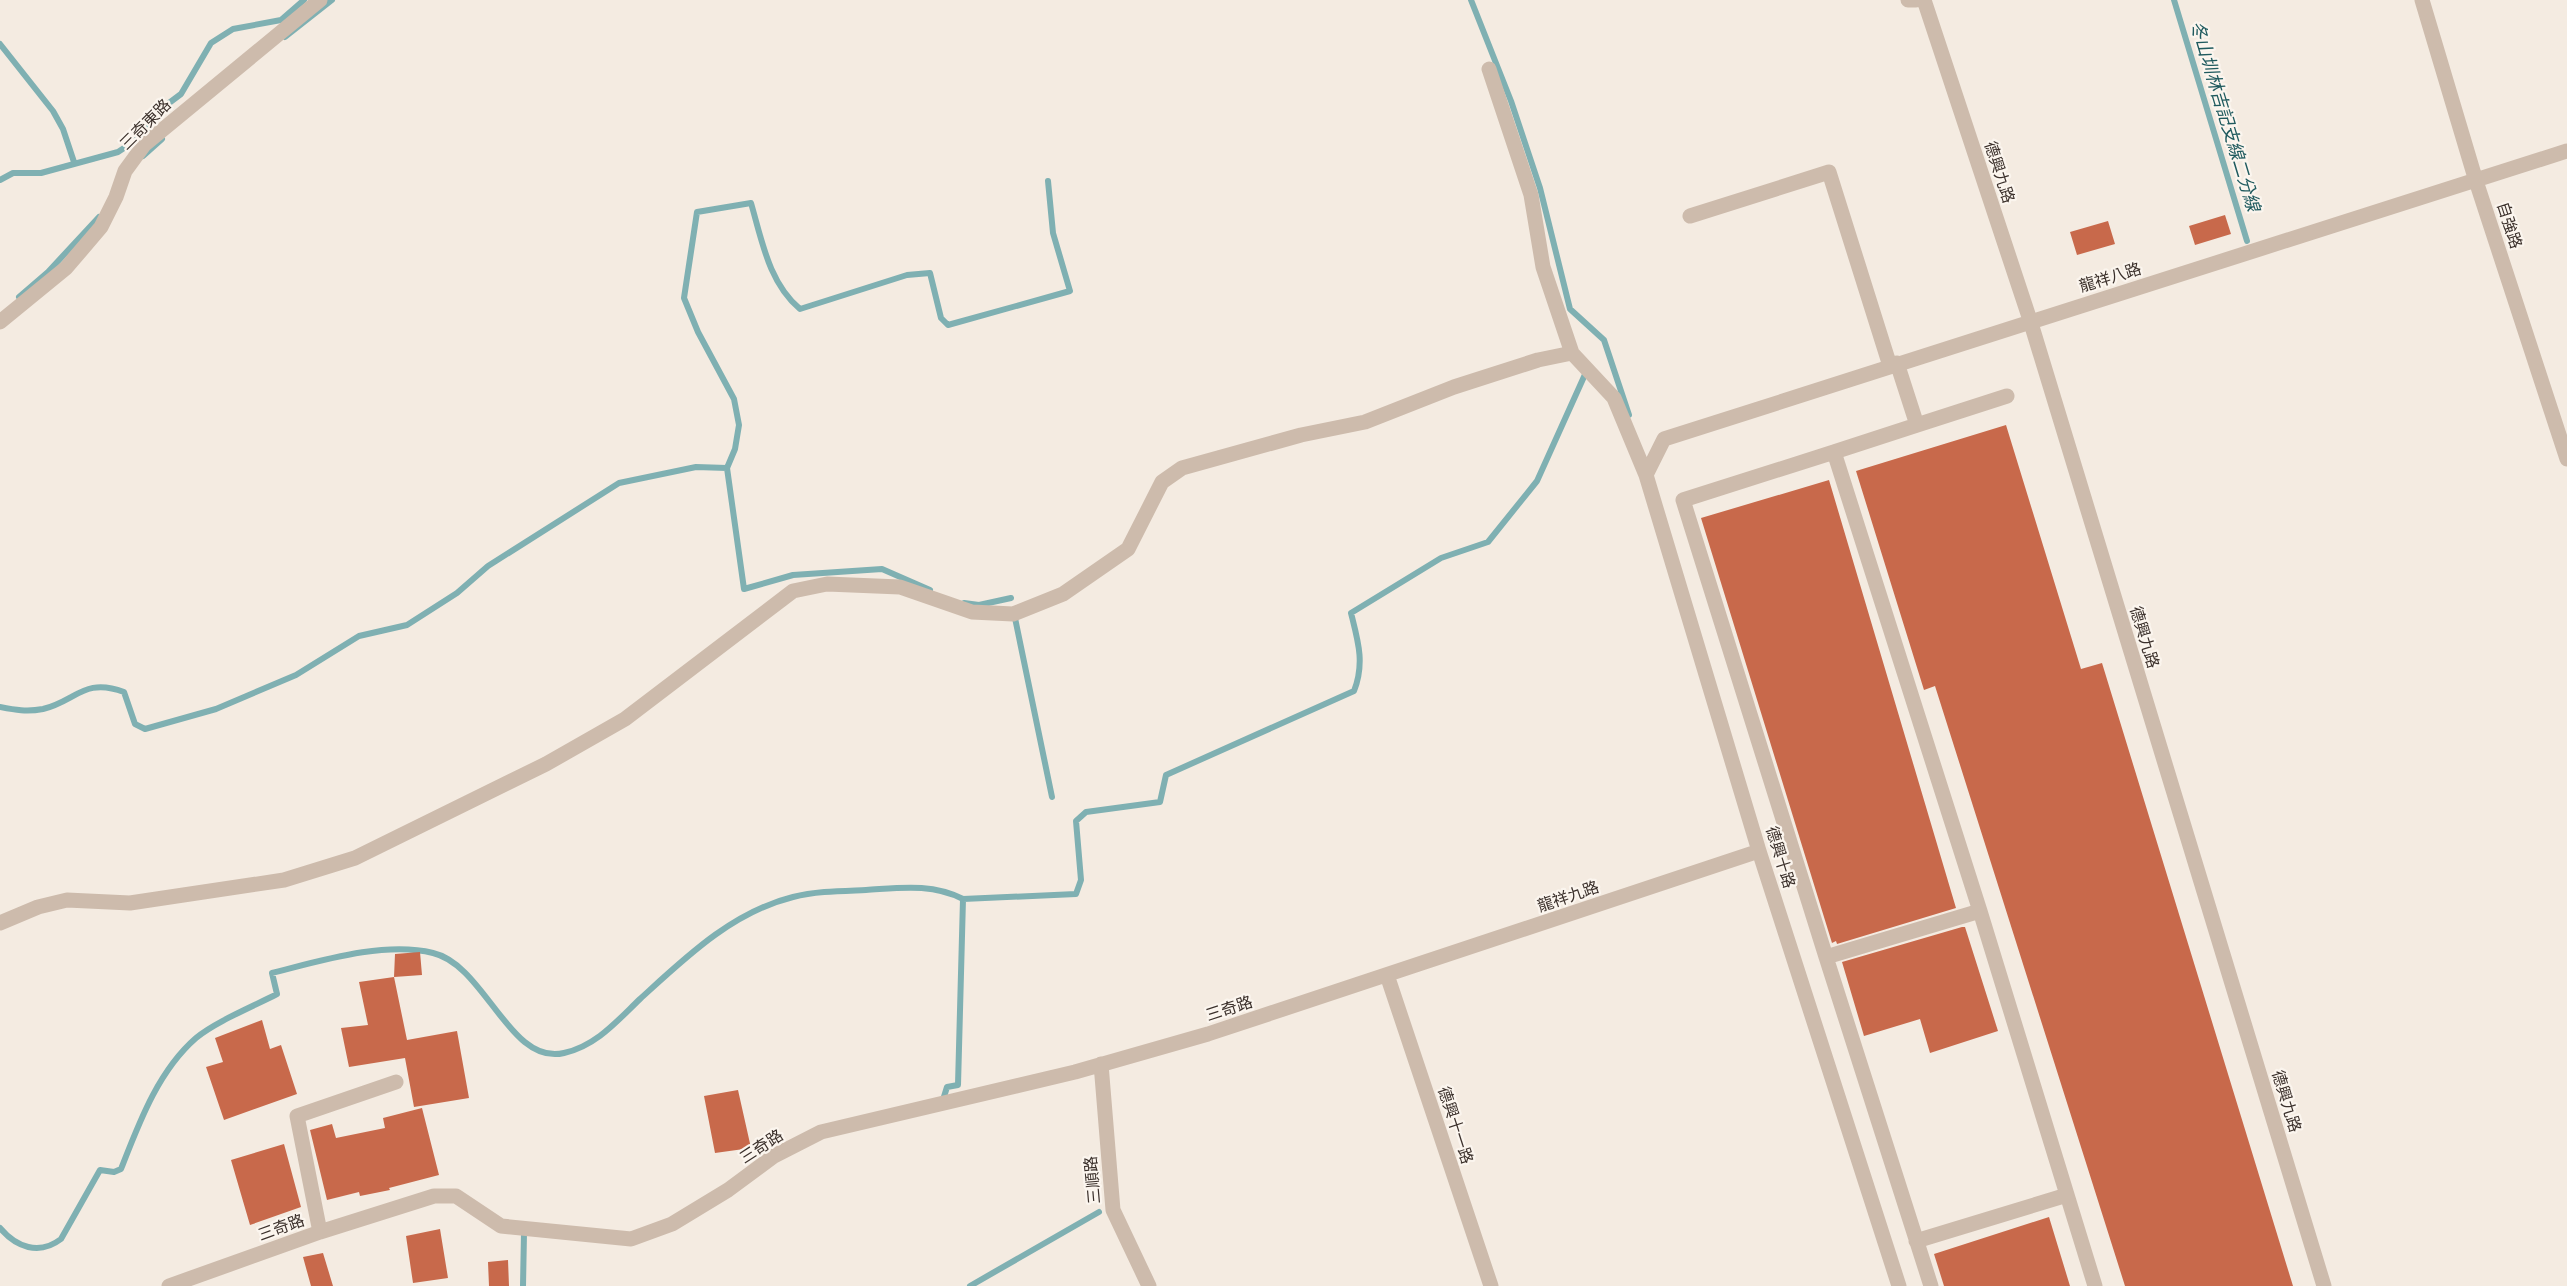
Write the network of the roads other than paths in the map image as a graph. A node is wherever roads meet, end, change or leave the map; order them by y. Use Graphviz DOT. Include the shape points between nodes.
graph roads {
  1 [pos="320,0"];
  2 [pos="1908,0"];
  3 [pos="1916,0"];
  4 [pos="1924,0"];
  5 [pos="2422,0"];
  6 [pos="1489,69"];
  7 [pos="2567,152"];
  8 [pos="2476,181"];
  9 [pos="1690,216"];
  10 [pos="2030,320"];
  11 [pos="0,322"];
  12 [pos="1572,353"];
  13 [pos="1894,364"];
  14 [pos="2007,396"];
  15 [pos="1917,425"];
  16 [pos="1834,452"];
  17 [pos="2567,459"];
  18 [pos="1646,475"];
  19 [pos="1760,851"];
  20 [pos="1980,910"];
  21 [pos="0,923"];
  22 [pos="1826,957"];
  23 [pos="1388,975"];
  24 [pos="1101,1064"];
  25 [pos="396,1082"];
  26 [pos="2067,1195"];
  27 [pos="320,1232"];
  28 [pos="1916,1241"];
  29 [pos="169,1286"];
  30 [pos="1149,1286"];
  31 [pos="1491,1286"];
  32 [pos="1899,1286"];
  33 [pos="1931,1286"];
  34 [pos="2095,1286"];
  35 [pos="2324,1286"];
  1 -- 11 [label="street, 三奇東路" via="144,145 125,171 101,227 66,268"];
  2 -- 3 [label="street"];
  4 -- 10 [label="street, 德興九路"];
  5 -- 8 [label="street, 自強路"];
  6 -- 12 [label="street" via="1531,195 1543,267"];
  7 -- 8 [label="street, 龍祥八路"];
  8 -- 10 [label="street, 龍祥八路"];
  8 -- 17 [label="street, 自強路"];
  9 -- 13 [label="street" via="1829,171"];
  10 -- 13 [label="street, 龍祥八路"];
  10 -- 35 [label="street, 德興九路"];
  12 -- 18 [label="street, 德興十路" via="1614,398"];
  12 -- 21 [label="street" via="1454,387 1365,422 1182,468 1162,482 1128,549 1063,594 1013,614 972,612 900,587 827,584 793,591 625,718 546,764 355,858 284,880 130,903 67,900"];
  13 -- 15 [label="street"];
  13 -- 18 [label="street, 龍祥八路" via="1664,439"];
  14 -- 15 [label="street"];
  15 -- 16 [label="street"];
  16 -- 20 [label="street"];
  16 -- 22 [label="street" via="1683,501"];
  18 -- 19 [label="street, 德興十路"];
  19 -- 23 [label="street, 龍祥九路"];
  19 -- 32 [label="street, 德興十路"];
  20 -- 22 [label="street"];
  20 -- 26 [label="street"];
  22 -- 28 [label="street"];
  23 -- 24 [label="street, 三奇路" via="1208,1034"];
  23 -- 31 [label="street, 德興十一路"];
  24 -- 27 [label="street, 三奇路" via="821,1132 774,1156 672,1224 631,1239 501,1226 456,1196 434,1196"];
  24 -- 30 [label="street, 三順路" via="1113,1210"];
  25 -- 27 [label="street" via="297,1116"];
  26 -- 28 [label="street"];
  26 -- 34 [label="street"];
  27 -- 29 [label="street, 三奇路"];
  28 -- 33 [label="street"];
}
